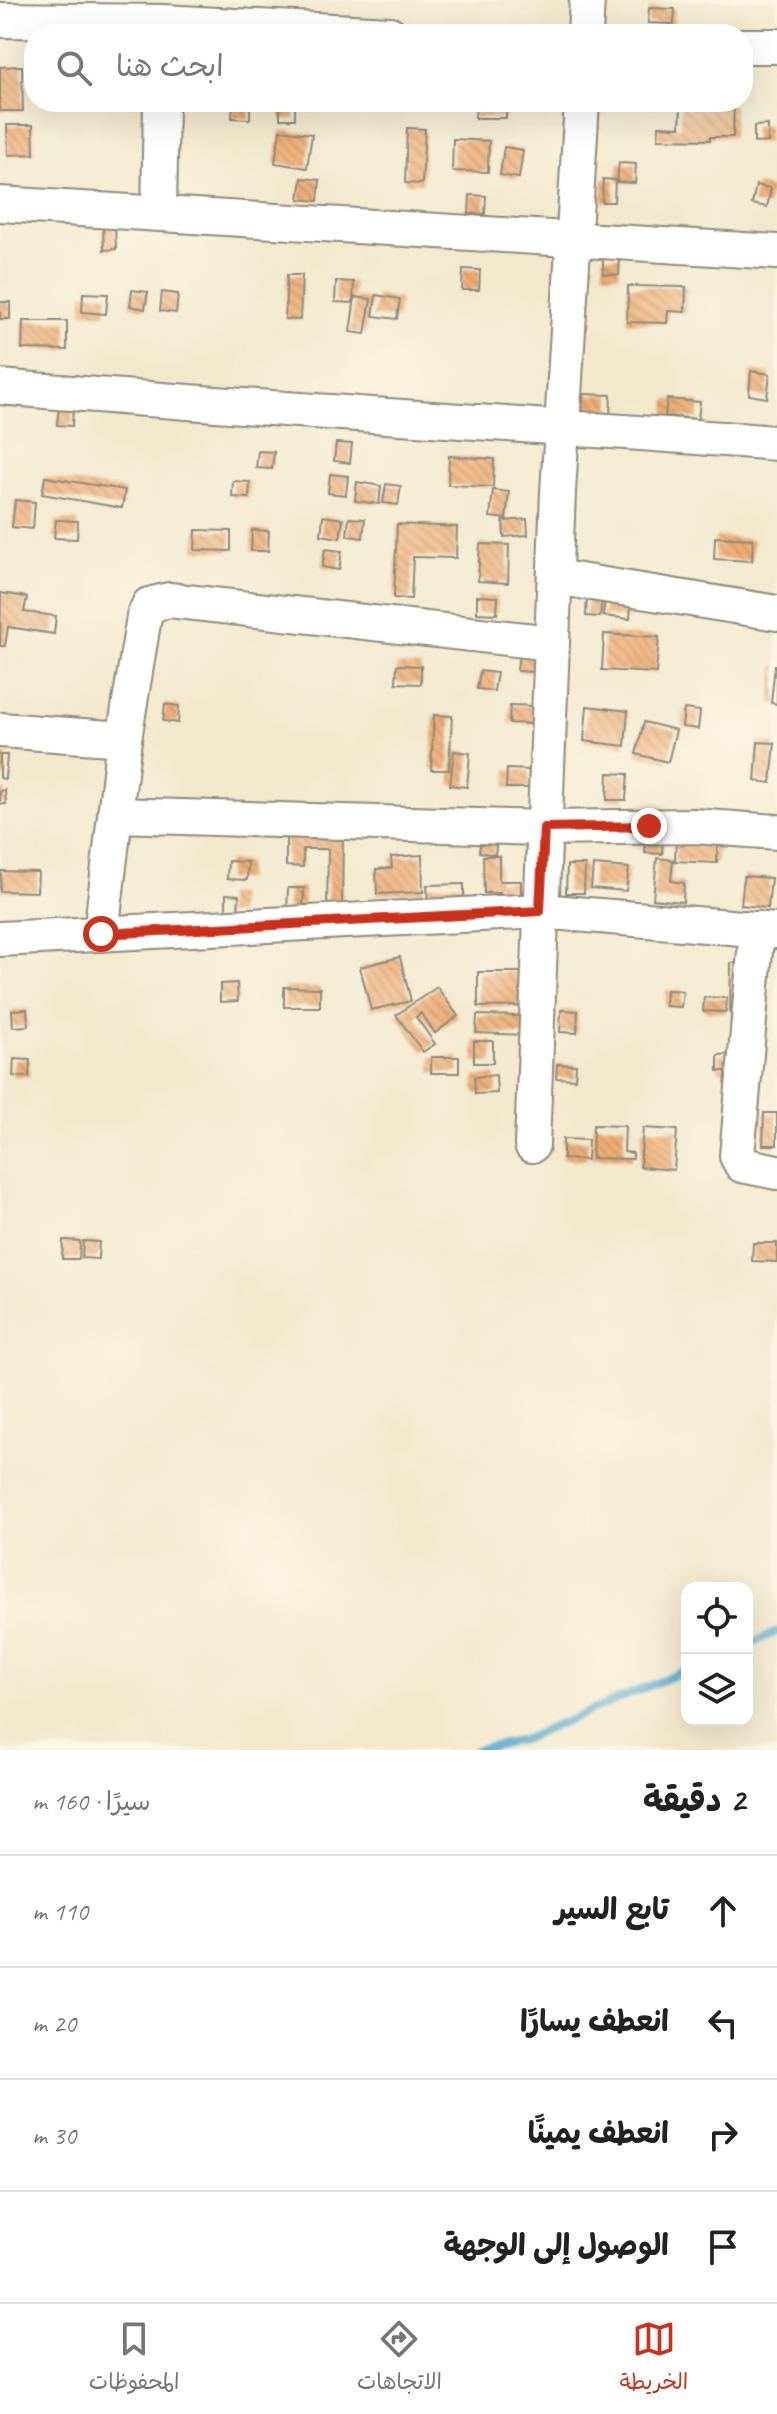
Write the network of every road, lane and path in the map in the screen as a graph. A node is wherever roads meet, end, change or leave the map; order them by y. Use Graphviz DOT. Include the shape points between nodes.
graph roads {
  1 [pos="587,0"];
  2 [pos="162,19"];
  3 [pos="0,20"];
  4 [pos="238,24"];
  5 [pos="586,24"];
  6 [pos="753,46"];
  7 [pos="777,46"];
  8 [pos="161,112"];
  9 [pos="581,112"];
  10 [pos="0,204"];
  11 [pos="159,213"];
  12 [pos="575,238"];
  13 [pos="777,252"];
  14 [pos="0,387"];
  15 [pos="564,426"];
  16 [pos="777,443"];
  17 [pos="555,577"];
  18 [pos="777,613"];
  19 [pos="552,643"];
  20 [pos="0,730"];
  21 [pos="124,739"];
  22 [pos="115,815"];
  23 [pos="544,828"];
  24 [pos="777,832"];
  25 [pos="540,911"];
  26 [pos="767,930"];
  27 [pos="101,934"];
  28 [pos="0,939"];
  29 [pos="532,1145"];
  30 [pos="777,1172"];
  1 -- 5 [label="street"];
  2 -- 3 [label="street"];
  2 -- 4 [label="street"];
  6 -- 7 [label="street"];
  8 -- 11 [label="street"];
  9 -- 12 [label="street"];
  10 -- 11 [label="street"];
  11 -- 12 [label="street"];
  12 -- 13 [label="street"];
  12 -- 15 [label="street"];
  14 -- 15 [label="street"];
  15 -- 16 [label="street"];
  15 -- 17 [label="street"];
  17 -- 18 [label="street"];
  17 -- 19 [label="street"];
  19 -- 21 [label="street" via="157,602 149,605 144,617"];
  19 -- 23 [label="street"];
  20 -- 21 [label="street"];
  21 -- 22 [label="street"];
  22 -- 23 [label="street"];
  22 -- 27 [label="street"];
  23 -- 24 [label="street" via="694,826"];
  23 -- 25 [label="street"];
  25 -- 26 [label="street"];
  25 -- 27 [label="street"];
  25 -- 29 [label="street"];
  26 -- 30 [label="street" via="737,1156 742,1165"];
  27 -- 28 [label="street"];
}
